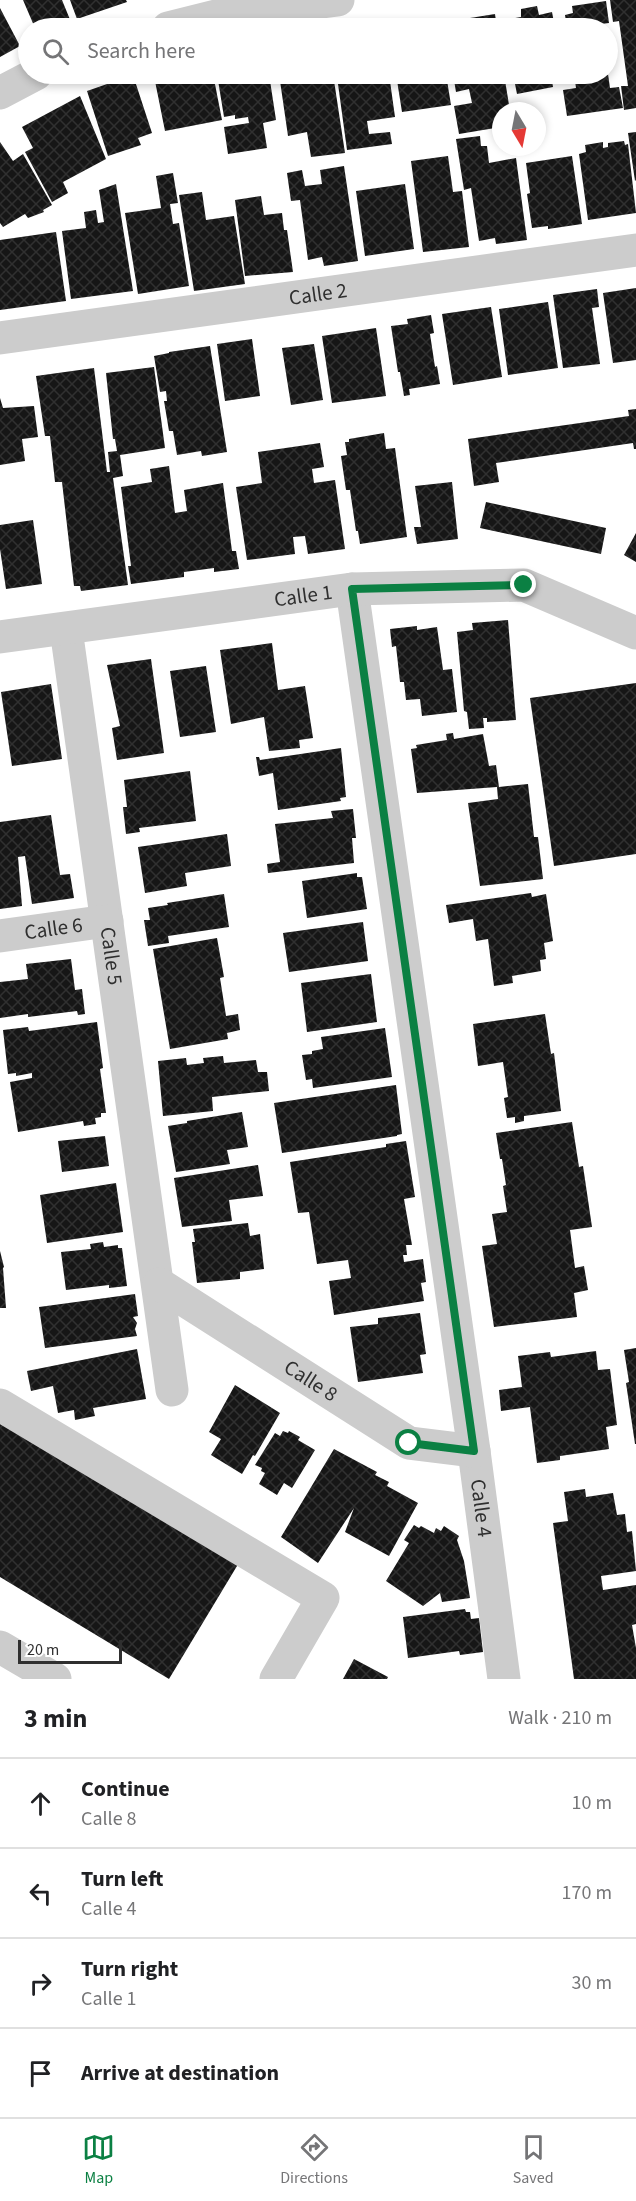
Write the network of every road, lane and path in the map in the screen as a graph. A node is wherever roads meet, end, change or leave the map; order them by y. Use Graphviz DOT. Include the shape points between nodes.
graph roads {
  1 [pos="338,0"];
  2 [pos="208,18"];
  3 [pos="18,84"];
  4 [pos="0,93"];
  5 [pos="636,250"];
  6 [pos="0,338"];
  7 [pos="352,589"];
  8 [pos="66,629"];
  9 [pos="636,633"];
  10 [pos="0,638"];
  11 [pos="107,921"];
  12 [pos="0,936"];
  13 [pos="159,1284"];
  14 [pos="172,1390"];
  15 [pos="0,1405"];
  16 [pos="474,1451"];
  17 [pos="0,1647"];
  18 [pos="56,1679"];
  19 [pos="276,1679"];
  20 [pos="504,1679"];
  1 -- 2 [label="street"];
  3 -- 4 [label="street"];
  5 -- 6 [label="street, Calle 2"];
  7 -- 8 [label="street, Calle 1"];
  7 -- 9 [label="street, Calle 1" via="524,585"];
  7 -- 16 [label="street, Calle 4"];
  8 -- 10 [label="street, Calle 1"];
  8 -- 11 [label="street, Calle 5"];
  11 -- 12 [label="street, Calle 6"];
  11 -- 13 [label="street, Calle 5"];
  13 -- 14 [label="street, Calle 5"];
  13 -- 16 [label="street, Calle 8" via="409,1443"];
  15 -- 19 [label="street" via="323,1598"];
  16 -- 20 [label="street, Calle 4"];
  17 -- 18 [label="street"];
}
